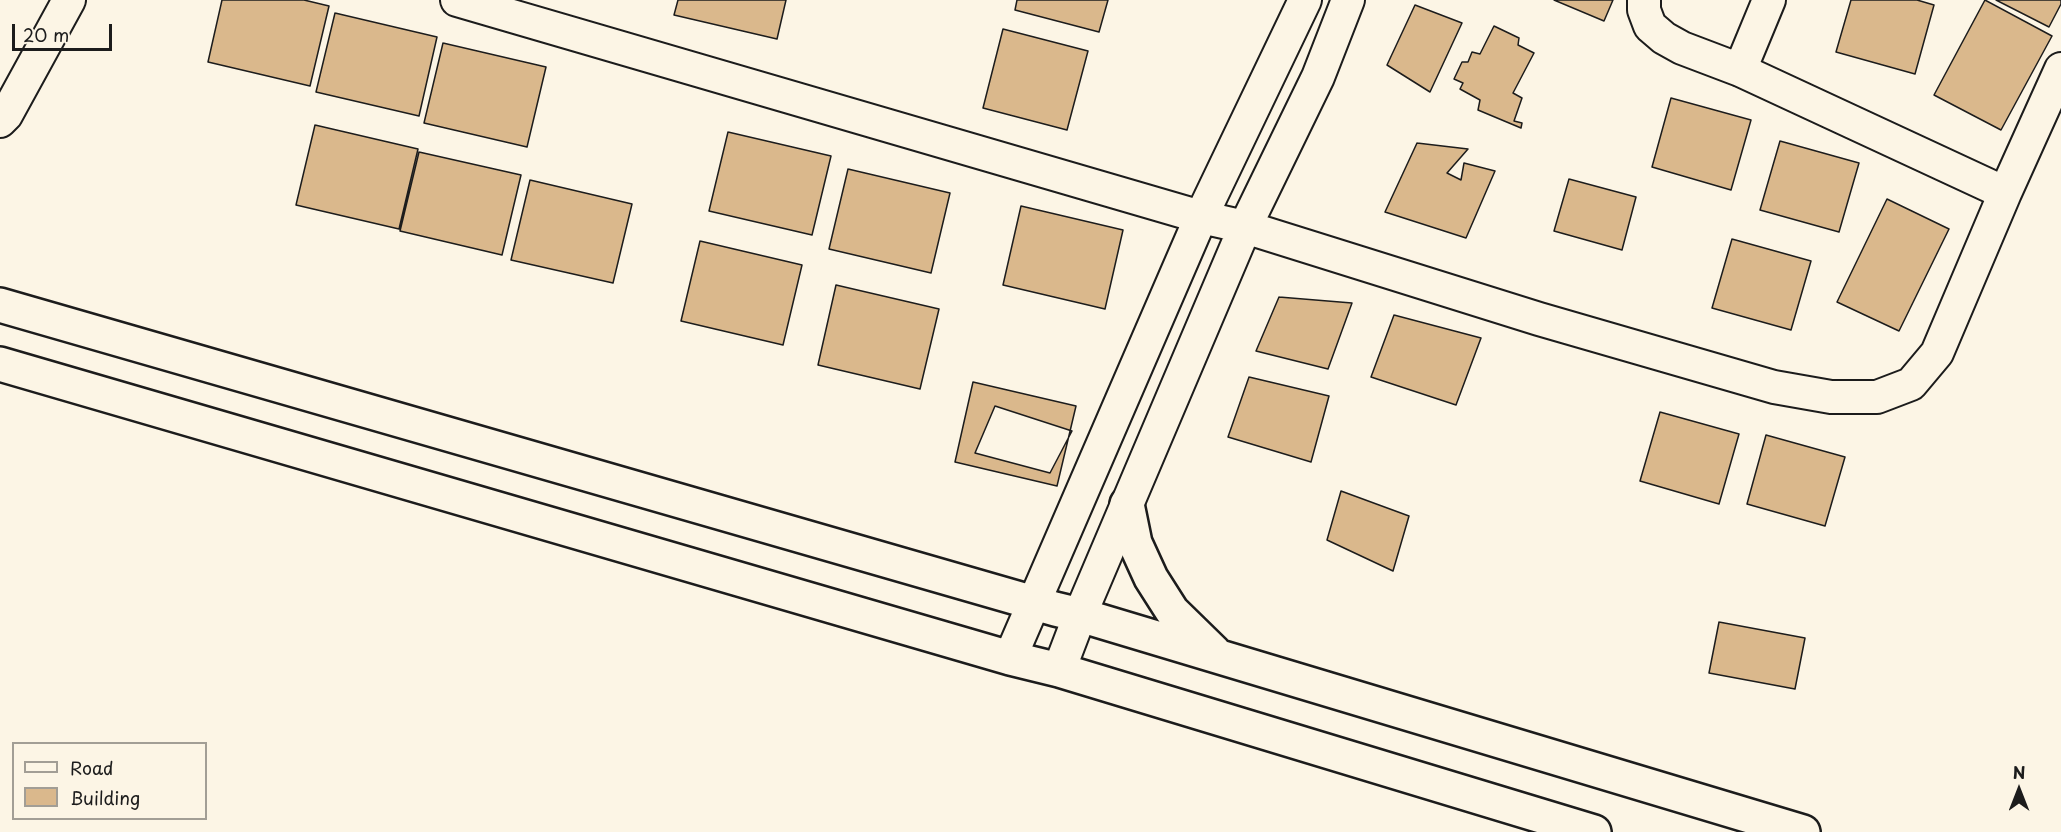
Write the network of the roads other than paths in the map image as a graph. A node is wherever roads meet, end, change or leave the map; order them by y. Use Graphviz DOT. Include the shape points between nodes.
graph roads {
  1 [pos="69,0"];
  2 [pos="457,0"];
  3 [pos="1305,0"];
  4 [pos="1348,0"];
  5 [pos="1644,0"];
  6 [pos="1769,0"];
  7 [pos="2061,69"];
  8 [pos="1740,70"];
  9 [pos="0,121"];
  10 [pos="2005,193"];
  11 [pos="1201,217"];
  12 [pos="1245,227"];
  13 [pos="0,305"];
  14 [pos="0,364"];
  15 [pos="1127,504"];
  16 [pos="1035,603"];
  17 [pos="1080,615"];
  18 [pos="1218,656"];
  19 [pos="1010,658"];
  20 [pos="1059,670"];
  21 [pos="1594,832"];
  22 [pos="1803,832"];
  1 -- 9 [label="street"];
  2 -- 11 [label="street"];
  3 -- 11 [label="street"];
  4 -- 12 [label="street" via="1318,77"];
  5 -- 8 [label="street" via="1650,26 1664,38"];
  6 -- 8 [label="street"];
  7 -- 10 [label="street"];
  8 -- 10 [label="street"];
  10 -- 12 [label="street" via="1937,353 1911,384 1877,397 1832,397 1774,387"];
  11 -- 12 [label="street"];
  11 -- 16 [label="street"];
  12 -- 15 [label="street"];
  13 -- 16 [label="street"];
  14 -- 19 [label="street"];
  15 -- 17 [label="street"];
  15 -- 18 [label="street" via="1135,543 1151,578 1172,611"];
  16 -- 17 [label="street"];
  16 -- 19 [label="street"];
  17 -- 18 [label="street"];
  17 -- 20 [label="street"];
  18 -- 22 [label="street"];
  19 -- 20 [label="street"];
  20 -- 21 [label="street"];
}
